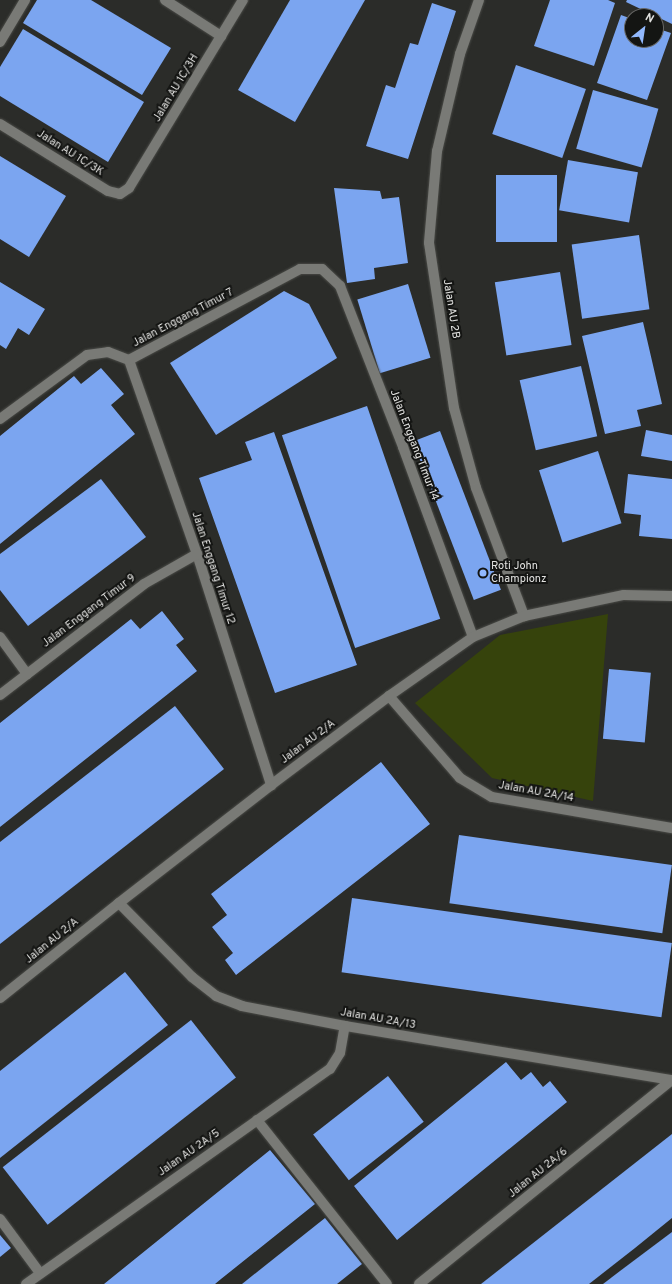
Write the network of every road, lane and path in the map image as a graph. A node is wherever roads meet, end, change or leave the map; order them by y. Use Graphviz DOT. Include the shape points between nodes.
graph roads {
  1 [pos="25,0"];
  2 [pos="165,0"];
  3 [pos="243,0"];
  4 [pos="479,0"];
  5 [pos="221,36"];
  6 [pos="0,42"];
  7 [pos="0,124"];
  8 [pos="129,188"];
  9 [pos="322,269"];
  10 [pos="129,360"];
  11 [pos="0,419"];
  12 [pos="197,554"];
  13 [pos="672,596"];
  14 [pos="524,616"];
  15 [pos="0,637"];
  16 [pos="473,637"];
  17 [pos="27,674"];
  18 [pos="0,695"];
  19 [pos="389,696"];
  20 [pos="271,785"];
  21 [pos="672,828"];
  22 [pos="119,903"];
  23 [pos="0,998"];
  24 [pos="345,1026"];
  25 [pos="672,1080"];
  26 [pos="257,1120"];
  27 [pos="0,1219"];
  28 [pos="40,1273"];
  29 [pos="26,1284"];
  30 [pos="388,1284"];
  31 [pos="419,1284"];
  1 -- 6 [label="street"];
  2 -- 5 [label="street"];
  3 -- 5 [label="street, Jalan AU 1C/3H"];
  4 -- 14 [label="street, Jalan AU 2B" via="460,54 437,151 429,243 454,408 476,488"];
  5 -- 8 [label="street, Jalan AU 1C/3H"];
  7 -- 8 [label="street, Jalan AU 1C/3K" via="108,191 120,194"];
  9 -- 10 [label="street, Jalan Enggang Timur 7" via="300,269"];
  9 -- 16 [label="street, Jalan Enggang Timur 14" via="340,286"];
  10 -- 11 [label="street, Jalan Enggang Timur 7" via="108,352 87,355"];
  10 -- 12 [label="street, Jalan Enggang Timur 12"];
  12 -- 17 [label="street, Jalan Enggang Timur 9" via="144,584"];
  12 -- 20 [label="street, Jalan Enggang Timur 12"];
  13 -- 14 [label="street, Jalan AU 2/A" via="624,595"];
  14 -- 16 [label="street, Jalan AU 2/A"];
  15 -- 17 [label="street"];
  16 -- 19 [label="street, Jalan AU 2/A"];
  17 -- 18 [label="street, Jalan Enggang Timur 9"];
  19 -- 20 [label="street, Jalan AU 2/A"];
  19 -- 21 [label="street, Jalan AU 2A/14" via="460,778 492,797"];
  20 -- 22 [label="street, Jalan AU 2/A"];
  22 -- 23 [label="street, Jalan AU 2/A"];
  22 -- 24 [label="street, Jalan AU 2A/13" via="192,977 216,996 242,1006"];
  24 -- 25 [label="street, Jalan AU 2A/13"];
  24 -- 26 [label="street, Jalan AU 2A/5" via="340,1053 330,1069"];
  25 -- 31 [label="street, Jalan AU 2A/6"];
  26 -- 28 [label="street, Jalan AU 2A/5"];
  26 -- 30 [label="street"];
  27 -- 28 [label="street"];
  28 -- 29 [label="street, Jalan AU 2A/5"];
}
